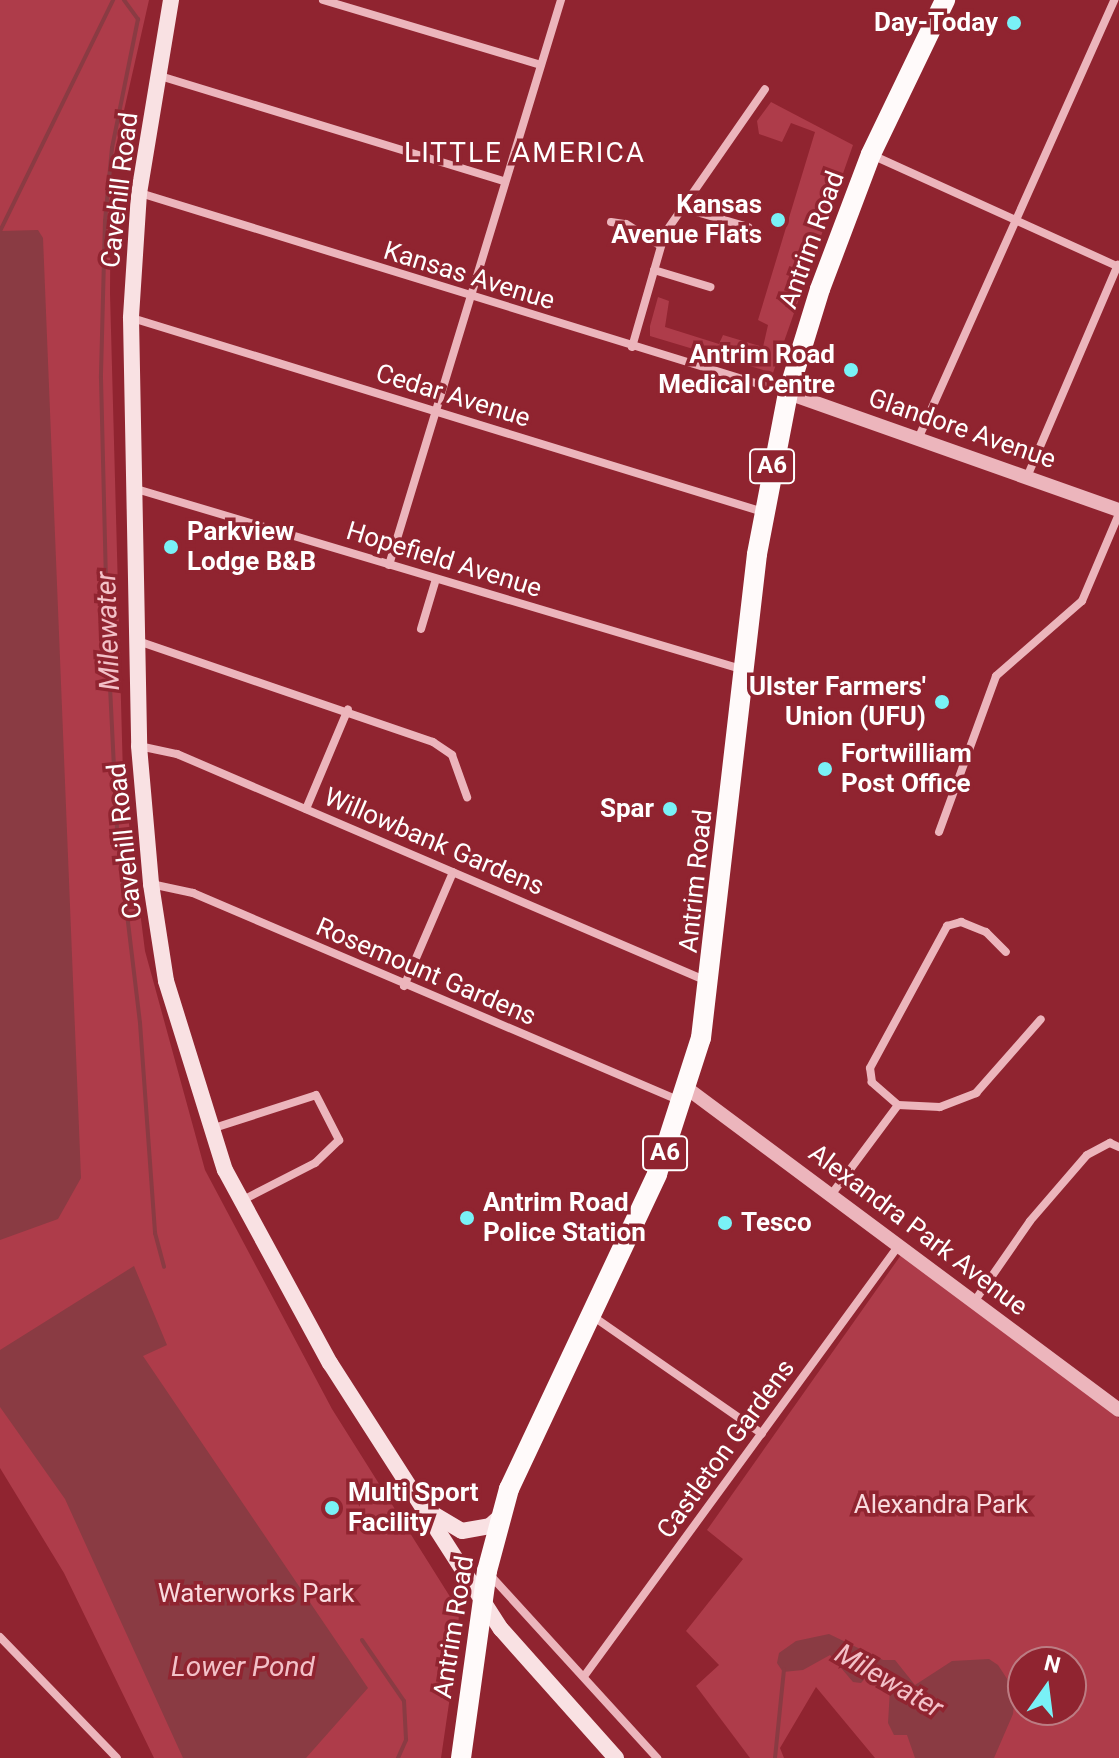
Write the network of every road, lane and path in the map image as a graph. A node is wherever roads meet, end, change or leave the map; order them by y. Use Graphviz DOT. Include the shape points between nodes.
graph roads {
  1 [pos="171,0"];
  2 [pos="323,0"];
  3 [pos="561,0"];
  4 [pos="945,0"];
  5 [pos="1114,0"];
  6 [pos="541,65"];
  7 [pos="160,76"];
  8 [pos="765,89"];
  9 [pos="871,154"];
  10 [pos="504,181"];
  11 [pos="139,193"];
  12 [pos="683,208"];
  13 [pos="1014,221"];
  14 [pos="611,222"];
  15 [pos="748,227"];
  16 [pos="661,246"];
  17 [pos="1119,266"];
  18 [pos="654,270"];
  19 [pos="710,287"];
  20 [pos="471,298"];
  21 [pos="131,318"];
  22 [pos="632,347"];
  23 [pos="788,393"];
  24 [pos="436,413"];
  25 [pos="918,439"];
  26 [pos="1027,477"];
  27 [pos="133,488"];
  28 [pos="763,512"];
  29 [pos="1119,512"];
  30 [pos="389,565"];
  31 [pos="436,579"];
  32 [pos="421,629"];
  33 [pos="135,640"];
  34 [pos="743,669"];
  35 [pos="348,709"];
  36 [pos="139,746"];
  37 [pos="467,797"];
  38 [pos="306,809"];
  39 [pos="939,832"];
  40 [pos="453,872"];
  41 [pos="151,884"];
  42 [pos="1006,952"];
  43 [pos="710,982"];
  44 [pos="404,986"];
  45 [pos="1041,1019"];
  46 [pos="686,1096"];
  47 [pos="898,1105"];
  48 [pos="211,1129"];
  49 [pos="1119,1147"];
  50 [pos="831,1195"];
  51 [pos="240,1201"];
  52 [pos="899,1245"];
  53 [pos="974,1302"];
  54 [pos="590,1315"];
  55 [pos="1119,1410"];
  56 [pos="762,1434"];
  57 [pos="422,1504"];
  58 [pos="500,1517"];
  59 [pos="487,1571"];
  60 [pos="482,1599"];
  61 [pos="0,1637"];
  62 [pos="585,1675"];
  63 [pos="117,1758"];
  64 [pos="461,1758"];
  65 [pos="616,1758"];
  66 [pos="657,1758"];
  1 -- 7 [label="main road, Cavehill Road"];
  2 -- 6 [label="street"];
  3 -- 6 [label="street"];
  4 -- 9 [label="main road, Antrim Road / A6"];
  5 -- 13 [label="street"];
  6 -- 10 [label="street"];
  7 -- 10 [label="street"];
  7 -- 11 [label="main road, Cavehill Road"];
  8 -- 12 [label="street"];
  9 -- 13 [label="street"];
  9 -- 23 [label="main road, Antrim Road / A6"];
  10 -- 20 [label="street"];
  11 -- 20 [label="street, Kansas Avenue"];
  11 -- 21 [label="main road, Cavehill Road"];
  12 -- 15 [label="street"];
  12 -- 16 [label="street"];
  13 -- 17 [label="street"];
  13 -- 25 [label="street"];
  14 -- 16 [label="street" via="626,224"];
  16 -- 18 [label="street"];
  17 -- 26 [label="street"];
  18 -- 19 [label="street"];
  18 -- 22 [label="street"];
  20 -- 22 [label="street, Kansas Avenue"];
  20 -- 24 [label="street"];
  21 -- 24 [label="street, Cedar Avenue"];
  21 -- 27 [label="main road, Cavehill Road"];
  22 -- 23 [label="street, Kansas Avenue"];
  23 -- 25 [label="street, Glandore Avenue"];
  23 -- 28 [label="main road, Antrim Road / A6"];
  24 -- 28 [label="street, Cedar Avenue"];
  24 -- 30 [label="street"];
  25 -- 26 [label="street, Glandore Avenue"];
  26 -- 29 [label="street, Glandore Avenue"];
  27 -- 30 [label="street, Hopefield Avenue"];
  27 -- 33 [label="main road, Cavehill Road"];
  28 -- 34 [label="main road, Antrim Road / A6"];
  29 -- 39 [label="street" via="1082,601 996,676"];
  30 -- 31 [label="street, Hopefield Avenue"];
  31 -- 32 [label="street"];
  31 -- 34 [label="street, Hopefield Avenue"];
  33 -- 35 [label="street"];
  33 -- 36 [label="main road, Cavehill Road"];
  34 -- 43 [label="main road, Antrim Road / A6"];
  35 -- 37 [label="street" via="433,742 452,755"];
  35 -- 38 [label="street"];
  36 -- 38 [label="street, Willowbank Gardens" via="159,747"];
  36 -- 41 [label="main road, Cavehill Road"];
  38 -- 40 [label="street, Willowbank Gardens"];
  40 -- 43 [label="street, Willowbank Gardens"];
  40 -- 44 [label="street"];
  41 -- 44 [label="street, Rosemount Gardens" via="193,893"];
  41 -- 48 [label="main road, Cavehill Road" via="166,981"];
  42 -- 47 [label="street" via="986,932 961,922 947,926 870,1068 872,1082"];
  43 -- 46 [label="main road, Antrim Road / A6"];
  44 -- 46 [label="street, Rosemount Gardens"];
  45 -- 47 [label="street" via="976,1093 940,1107"];
  46 -- 50 [label="street, Alexandra Park Avenue"];
  46 -- 54 [label="main road, Antrim Road / A6" via="642,1208"];
  47 -- 50 [label="street"];
  48 -- 51 [label="main road, Cavehill Road"];
  48 -- 51 [label="street" via="316,1095 339,1140 315,1163"];
  49 -- 53 [label="street" via="1110,1143 1087,1155 1030,1221"];
  50 -- 52 [label="street, Alexandra Park Avenue"];
  51 -- 57 [label="main road, Cavehill Road" via="330,1363"];
  52 -- 53 [label="street, Alexandra Park Avenue"];
  52 -- 56 [label="street, Castleton Gardens"];
  53 -- 55 [label="street, Alexandra Park Avenue"];
  54 -- 56 [label="street"];
  54 -- 58 [label="main road, Antrim Road / A6" via="528,1440"];
  56 -- 62 [label="street, Castleton Gardens"];
  57 -- 58 [label="main road" via="462,1531 490,1526"];
  57 -- 60 [label="main road, Cavehill Road"];
  58 -- 59 [label="main road, Antrim Road / A6"];
  59 -- 60 [label="main road, Antrim Road / A6"];
  59 -- 62 [label="street"];
  60 -- 64 [label="main road, Antrim Road / A6"];
  60 -- 65 [label="main road, Cavehill Road" via="505,1634"];
  61 -- 63 [label="street"];
  62 -- 66 [label="street"];
}
